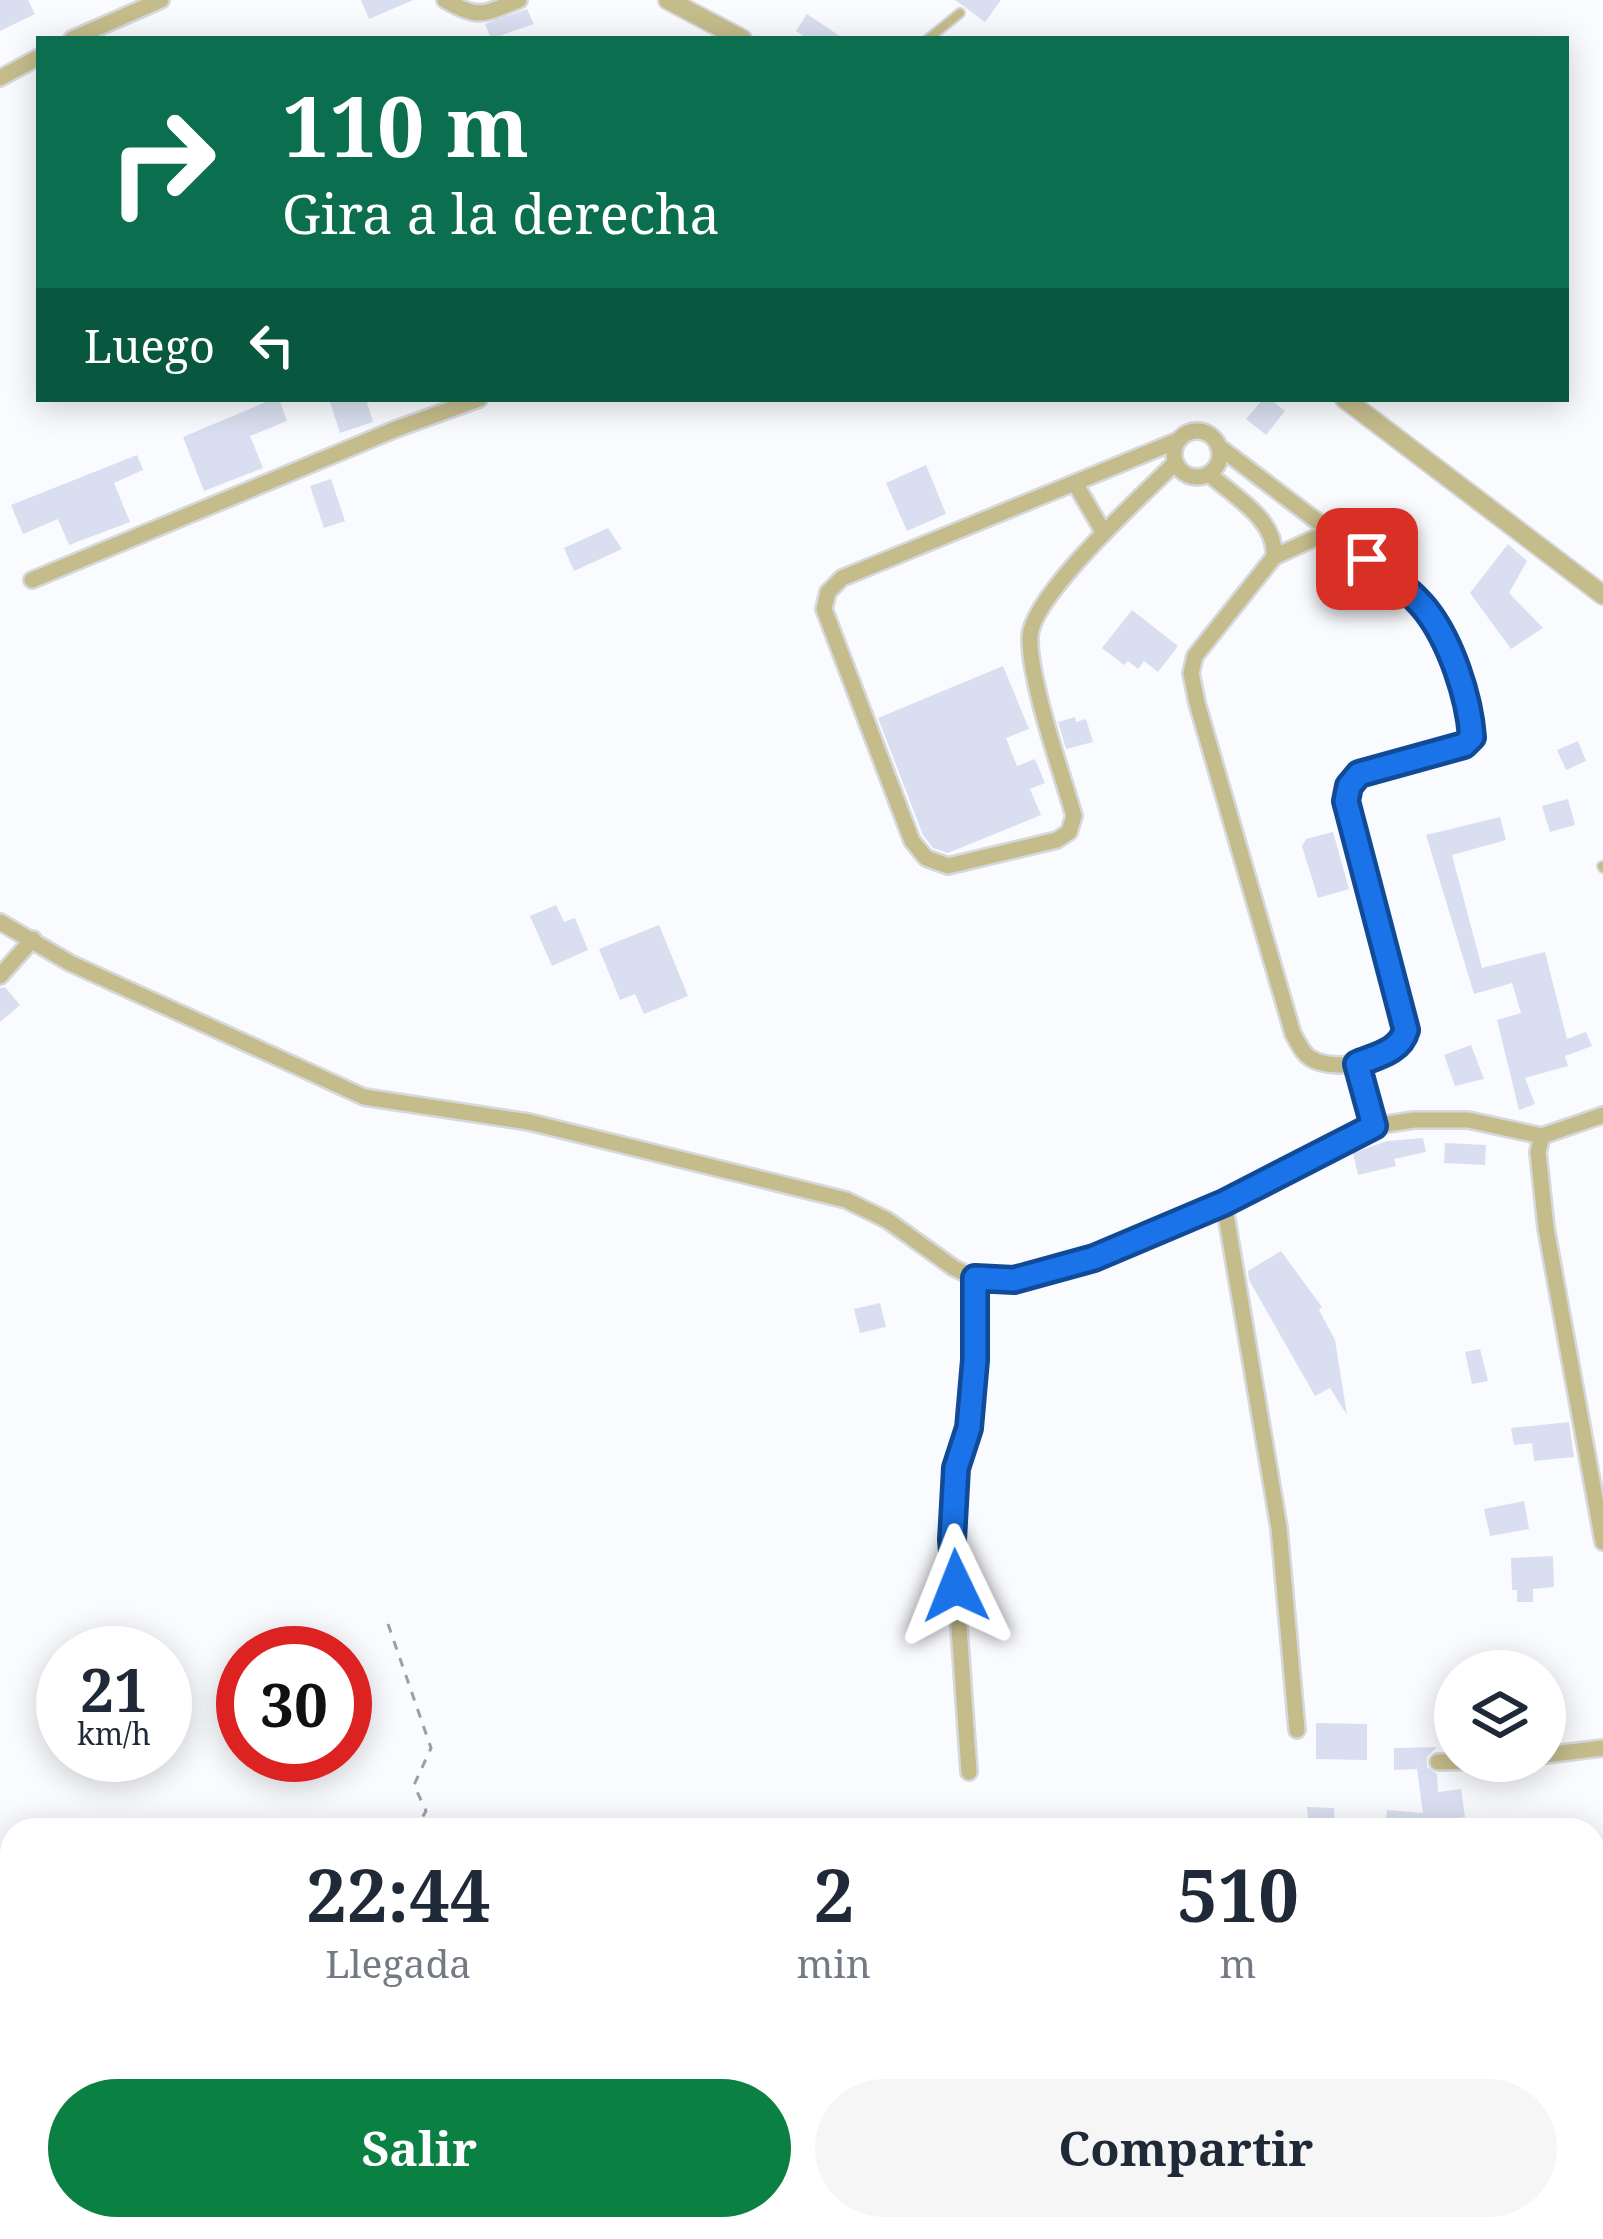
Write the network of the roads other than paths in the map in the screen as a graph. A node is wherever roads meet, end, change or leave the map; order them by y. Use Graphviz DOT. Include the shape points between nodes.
graph roads {
  1 [pos="161,0"];
  2 [pos="445,0"];
  3 [pos="519,0"];
  4 [pos="680,2"];
  5 [pos="960,14"];
  6 [pos="79,36"];
  7 [pos="737,36"];
  8 [pos="932,36"];
  9 [pos="36,59"];
  10 [pos="0,78"];
  11 [pos="471,402"];
  12 [pos="1349,402"];
  13 [pos="1178,440"];
  14 [pos="1218,446"];
  15 [pos="1175,463"];
  16 [pos="1209,474"];
  17 [pos="1076,485"];
  18 [pos="1330,531"];
  19 [pos="1104,533"];
  20 [pos="1274,557"];
  21 [pos="32,580"];
  22 [pos="1603,595"];
  23 [pos="0,922"];
  24 [pos="33,939"];
  25 [pos="0,976"];
  26 [pos="1357,1064"];
  27 [pos="1603,1115"];
  28 [pos="1374,1126"];
  29 [pos="1542,1136"];
  30 [pos="1224,1203"];
  31 [pos="975,1278"];
  32 [pos="1603,1542"];
  33 [pos="1298,1730"];
  34 [pos="1603,1748"];
  35 [pos="1566,1752"];
  36 [pos="969,1772"];
  1 -- 6 [label="street"];
  2 -- 3 [label="street" via="467,15"];
  4 -- 7 [label="street"];
  5 -- 8 [label="lane"];
  9 -- 10 [label="street"];
  11 -- 21 [label="street"];
  12 -- 22 [label="street"];
  13 -- 14 [label="street" via="1200,431"];
  13 -- 15 [label="street"];
  13 -- 17 [label="street"];
  14 -- 16 [label="street"];
  14 -- 18 [label="street"];
  15 -- 16 [label="street" via="1186,475"];
  15 -- 19 [label="street"];
  16 -- 20 [label="street" via="1268,525"];
  17 -- 19 [label="street"];
  17 -- 19 [label="street" via="842,578 828,592 824,609 912,841 926,858 948,866 1069,832 1074,816 1030,636 1036,612"];
  18 -- 20 [label="street"];
  18 -- 26 [label="street" via="1428,613 1447,648 1472,737 1359,774 1349,786 1346,801 1406,1030 1394,1049"];
  20 -- 26 [label="street" via="1195,656 1197,704 1293,1034 1306,1056"];
  23 -- 24 [label="street"];
  24 -- 25 [label="street"];
  24 -- 31 [label="street" via="364,1097 529,1122 846,1200"];
  26 -- 28 [label="street"];
  27 -- 29 [label="street"];
  28 -- 29 [label="street" via="1468,1120"];
  28 -- 30 [label="street"];
  29 -- 32 [label="street" via="1546,1228"];
  30 -- 31 [label="street" via="1094,1258 1014,1280"];
  30 -- 33 [label="street" via="1280,1528"];
  31 -- 36 [label="street" via="975,1360 952,1540"];
  34 -- 35 [label="street"];
}
